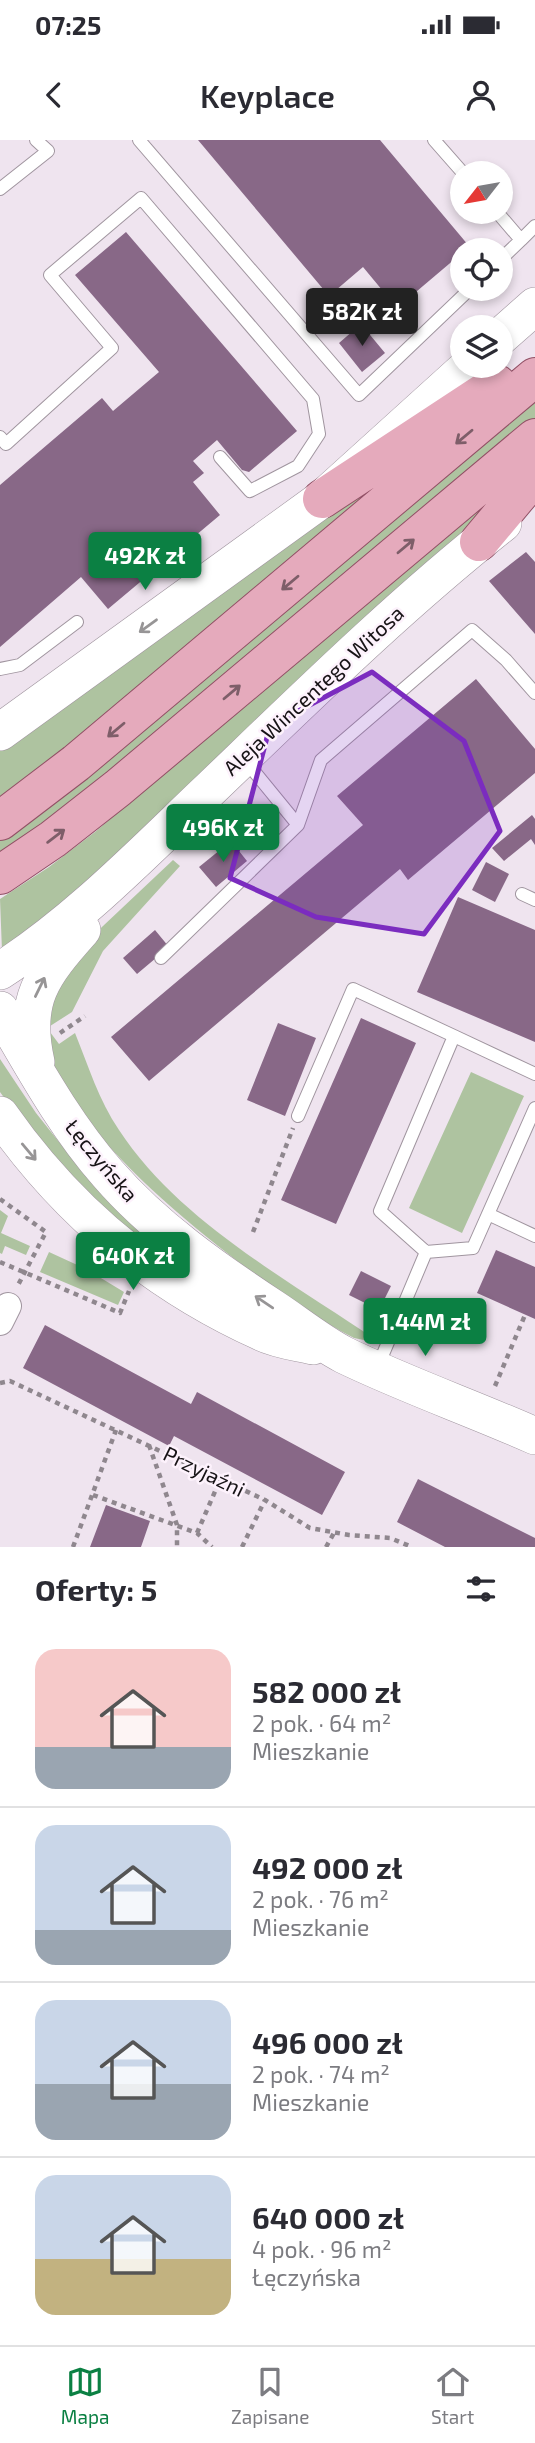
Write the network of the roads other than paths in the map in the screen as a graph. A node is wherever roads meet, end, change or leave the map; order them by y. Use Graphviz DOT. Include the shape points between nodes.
graph roads {
  1 [pos="36,140"];
  2 [pos="139,140"];
  3 [pos="434,140"];
  4 [pos="452,161"];
  5 [pos="0,189"];
  6 [pos="507,224"];
  7 [pos="535,226"];
  8 [pos="521,240"];
  9 [pos="513,248"];
  10 [pos="457,301"];
  11 [pos="535,306"];
  12 [pos="513,325"];
  13 [pos="535,362"];
  14 [pos="535,377"];
  15 [pos="456,378"];
  16 [pos="0,437"];
  17 [pos="535,438"];
  18 [pos="220,457"];
  19 [pos="535,475"];
  20 [pos="535,497"];
  21 [pos="322,499"];
  22 [pos="479,542"];
  23 [pos="77,622"];
  24 [pos="0,668"];
  25 [pos="535,693"];
  26 [pos="0,732"];
  27 [pos="243,758"];
  28 [pos="0,821"];
  29 [pos="298,825"];
  30 [pos="137,862"];
  31 [pos="0,876"];
  32 [pos="522,894"];
  33 [pos="535,900"];
  34 [pos="161,958"];
  35 [pos="0,971"];
  36 [pos="0,1010"];
  37 [pos="454,1036"];
  38 [pos="535,1074"];
  39 [pos="39,1077"];
  40 [pos="535,1108"];
  41 [pos="298,1116"];
  42 [pos="1,1118"];
  43 [pos="488,1214"];
  44 [pos="535,1236"];
  45 [pos="426,1252"];
  46 [pos="341,1353"];
  47 [pos="376,1369"];
  48 [pos="535,1436"];
  1 -- 5 [label="lane" via="48,151"];
  2 -- 10 [label="lane" via="359,395"];
  3 -- 4 [label="lane"];
  6 -- 8 [label="lane"];
  7 -- 8 [label="lane"];
  8 -- 9 [label="lane"];
  11 -- 12 [label="street"];
  13 -- 21 [label="main road" via="480,393"];
  14 -- 28 [label="main road, one-way" via="76,763"];
  15 -- 21 [label="street"];
  16 -- 18 [label="lane" via="6,444 112,348 50,275 141,198 313,398 319,434 298,466 250,491"];
  31 -- 17 [label="main road, one-way" via="118,788"];
  19 -- 22 [label="main road"];
  20 -- 22 [label="street, Aleja Wincentego Witosa"];
  21 -- 26 [label="street, one-way"];
  22 -- 27 [label="street, Aleja Wincentego Witosa" via="360,644"];
  23 -- 24 [label="lane" via="20,665"];
  25 -- 29 [label="lane" via="472,630 321,760"];
  27 -- 29 [label="lane"];
  27 -- 30 [label="street, Aleja Wincentego Witosa"];
  29 -- 34 [label="lane"];
  30 -- 35 [label="street, Aleja Wincentego Witosa"];
  39 -- 30 [label="street, one-way" via="30,1018 41,981"];
  32 -- 33 [label="lane"];
  36 -- 39 [label="street, Łęczyńska"];
  37 -- 38 [label="lane"];
  37 -- 41 [label="lane" via="354,989"];
  37 -- 45 [label="lane" via="380,1210"];
  46 -- 39 [label="street, Łęczyńska, one-way" via="233,1281 138,1206 77,1136"];
  40 -- 43 [label="lane"];
  42 -- 46 [label="street, Łęczyńska, one-way" via="54,1182 135,1259 264,1334"];
  43 -- 44 [label="lane"];
  43 -- 45 [label="lane" via="473,1248"];
  45 -- 47 [label="lane"];
  46 -- 47 [label="street, Łęczyńska"];
  47 -- 48 [label="street, Łęczyńska"];
}
